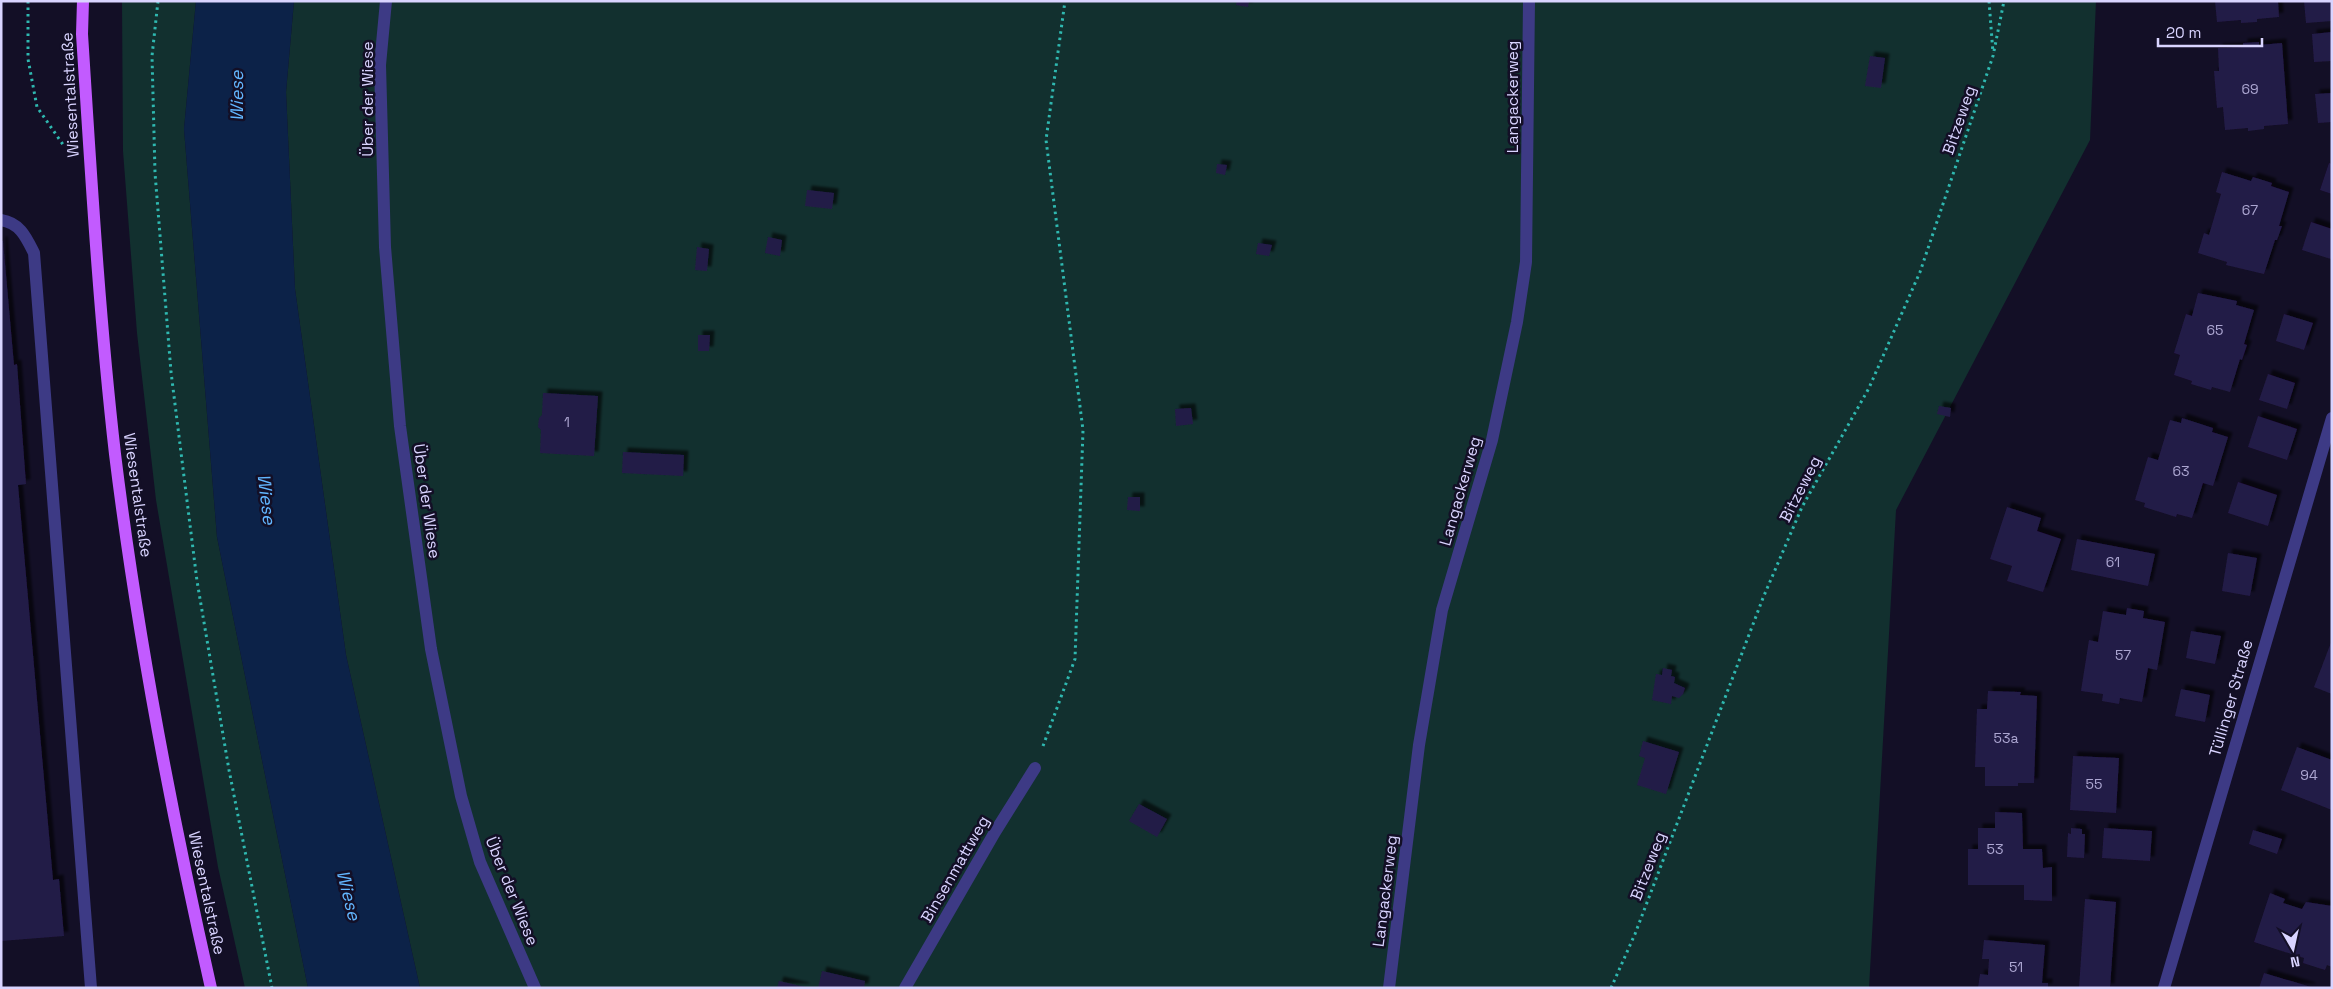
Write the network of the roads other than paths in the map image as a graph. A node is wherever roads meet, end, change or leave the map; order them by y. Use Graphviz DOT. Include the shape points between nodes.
graph roads {
  1 [pos="83,1"];
  2 [pos="386,1"];
  3 [pos="1529,1"];
  4 [pos="1,220"];
  5 [pos="2332,418"];
  6 [pos="1035,768"];
  7 [pos="91,988"];
  8 [pos="211,988"];
  9 [pos="535,988"];
  10 [pos="905,988"];
  11 [pos="1389,988"];
  12 [pos="2164,988"];
  1 -- 8 [label="main road, Wiesentalstraße" via="82,34 97,272 116,455 144,646 188,885"];
  2 -- 9 [label="street, Über der Wiese" via="380,65 385,247 400,426 431,648 461,796 480,862"];
  3 -- 11 [label="street, Langackerweg" via="1526,262 1492,440 1442,610 1419,745"];
  4 -- 7 [label="street" via="19,227 34,253"];
  5 -- 12 [label="street, Tüllinger Straße"];
  6 -- 10 [label="street, Binsenmattweg"];
}
